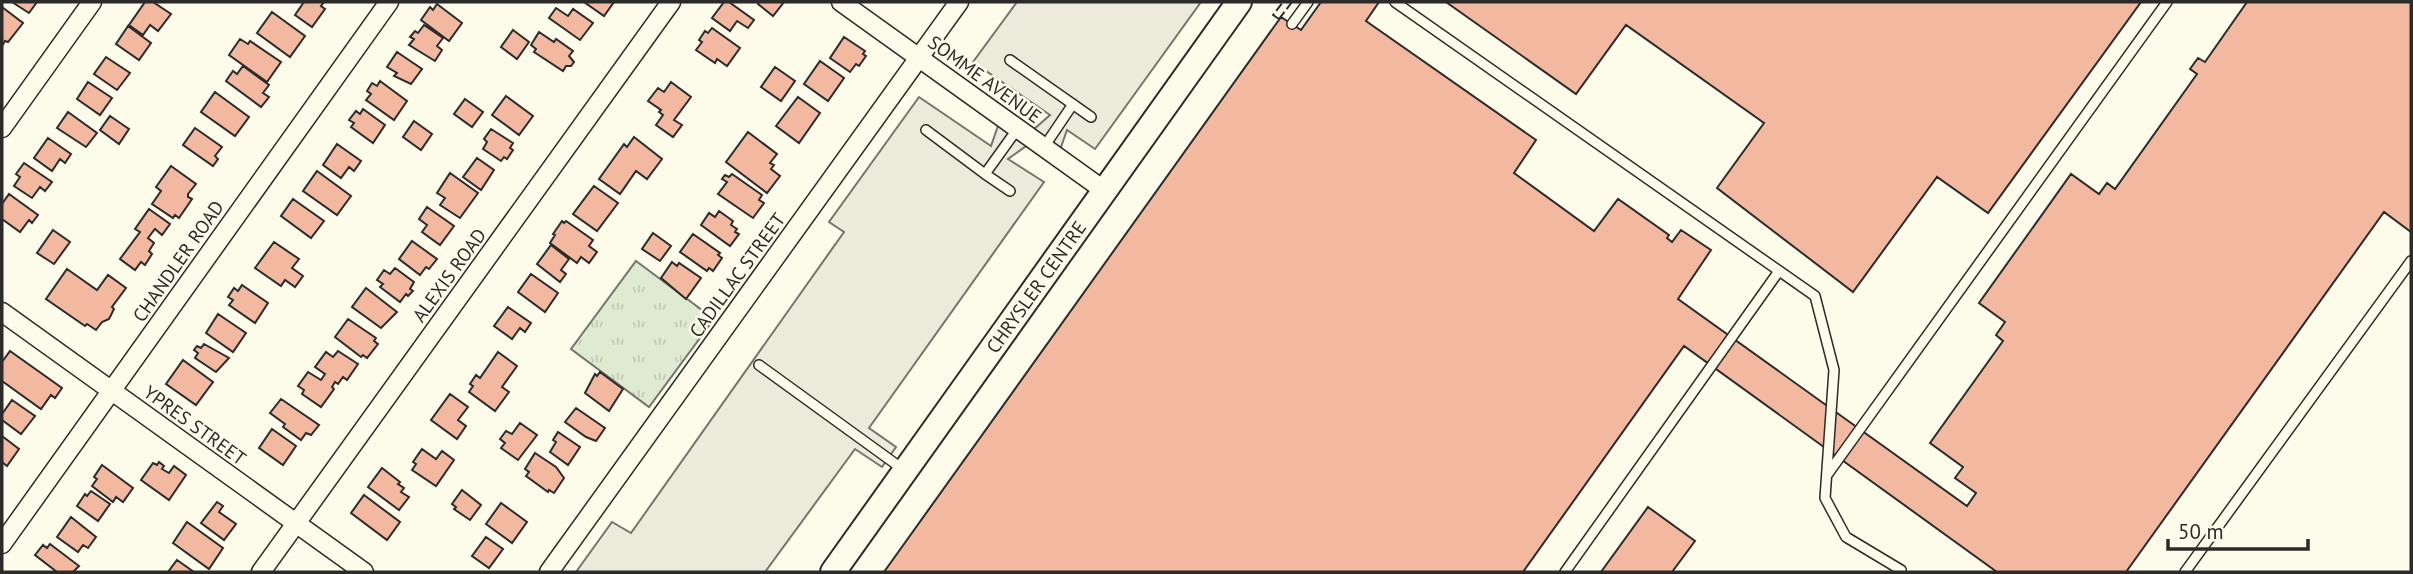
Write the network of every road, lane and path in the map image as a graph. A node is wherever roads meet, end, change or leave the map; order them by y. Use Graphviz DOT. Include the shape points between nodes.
graph roads {
  1 [pos="92,2"];
  2 [pos="389,2"];
  3 [pos="671,2"];
  4 [pos="841,2"];
  5 [pos="958,2"];
  6 [pos="1239,2"];
  7 [pos="1308,2"];
  8 [pos="1395,2"];
  9 [pos="2167,2"];
  10 [pos="1292,24"];
  11 [pos="919,57"];
  12 [pos="1010,60"];
  13 [pos="1073,104"];
  14 [pos="1091,117"];
  15 [pos="2,128"];
  16 [pos="1018,128"];
  17 [pos="926,130"];
  18 [pos="1044,147"];
  19 [pos="985,174"];
  20 [pos="1010,191"];
  21 [pos="1105,191"];
  22 [pos="2411,261"];
  23 [pos="1779,271"];
  24 [pos="2,312"];
  25 [pos="759,365"];
  26 [pos="111,391"];
  27 [pos="905,471"];
  28 [pos="1827,476"];
  29 [pos="296,523"];
  30 [pos="2,544"];
  31 [pos="1902,571"];
  32 [pos="261,572"];
  33 [pos="365,572"];
  34 [pos="549,572"];
  35 [pos="833,572"];
  36 [pos="1565,572"];
  37 [pos="2185,572"];
  1 -- 15 [label="street"];
  2 -- 26 [label="street, CHANDLER ROAD"];
  3 -- 29 [label="street, ALEXIS ROAD"];
  4 -- 11 [label="street, SOMME AVENUE"];
  5 -- 11 [label="street, CADILLAC STREET"];
  6 -- 21 [label="street, CHRYSLER CENTRE"];
  7 -- 10 [label="lane"];
  8 -- 23 [label="lane"];
  9 -- 28 [label="lane"];
  11 -- 16 [label="street, SOMME AVENUE"];
  11 -- 34 [label="street, CADILLAC STREET"];
  12 -- 13 [label="lane"];
  13 -- 14 [label="lane"];
  13 -- 18 [label="lane"];
  16 -- 18 [label="street, SOMME AVENUE"];
  16 -- 19 [label="lane"];
  17 -- 19 [label="lane"];
  18 -- 21 [label="street, SOMME AVENUE"];
  19 -- 20 [label="lane"];
  21 -- 27 [label="street, CHRYSLER CENTRE"];
  22 -- 37 [label="lane"];
  23 -- 28 [label="lane" via="1815,296 1834,370"];
  23 -- 36 [label="lane"];
  24 -- 26 [label="street, YPRES STREET"];
  25 -- 27 [label="lane"];
  26 -- 29 [label="street, YPRES STREET"];
  26 -- 30 [label="street, CHANDLER ROAD"];
  27 -- 35 [label="street, CHRYSLER CENTRE"];
  28 -- 31 [label="lane" via="1825,498 1846,537"];
  29 -- 32 [label="street, ALEXIS ROAD"];
  29 -- 33 [label="street, YPRES STREET"];
}
